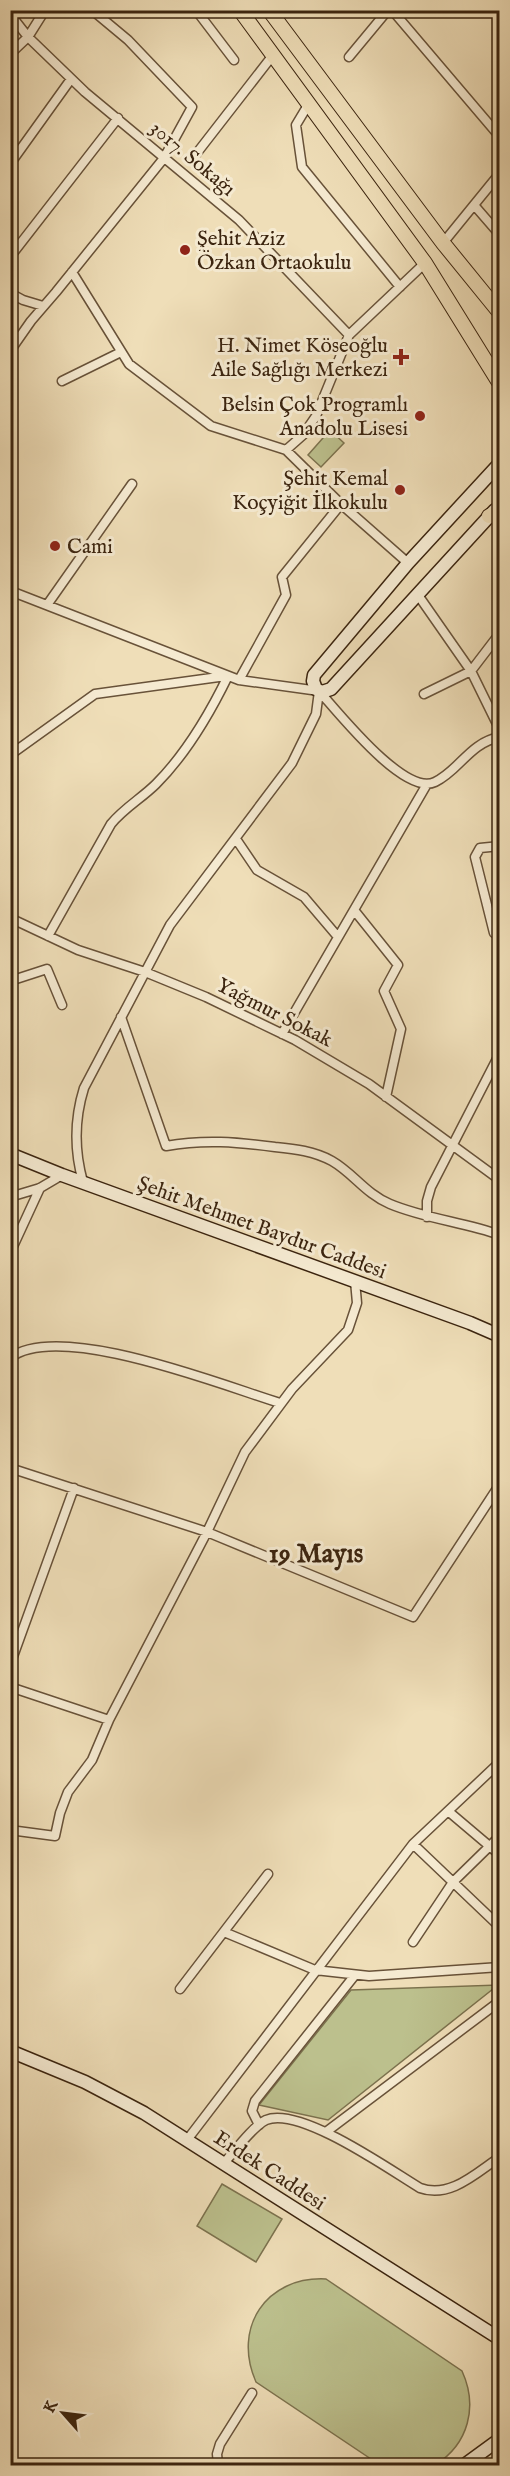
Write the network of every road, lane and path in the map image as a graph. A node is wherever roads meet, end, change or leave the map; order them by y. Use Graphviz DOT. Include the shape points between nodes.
graph roads {
  1 [pos="45,10"];
  2 [pos="92,10"];
  3 [pos="196,10"];
  4 [pos="240,10"];
  5 [pos="390,10"];
  6 [pos="272,12"];
  7 [pos="10,14"];
  8 [pos="28,37"];
  9 [pos="10,54"];
  10 [pos="273,55"];
  11 [pos="349,57"];
  12 [pos="234,60"];
  13 [pos="71,79"];
  14 [pos="308,105"];
  15 [pos="118,118"];
  16 [pos="500,137"];
  17 [pos="164,158"];
  18 [pos="193,158"];
  19 [pos="10,164"];
  20 [pos="500,173"];
  21 [pos="474,205"];
  22 [pos="500,235"];
  23 [pos="443,243"];
  24 [pos="10,257"];
  25 [pos="425,263"];
  26 [pos="72,272"];
  27 [pos="400,287"];
  28 [pos="10,293"];
  29 [pos="43,306"];
  30 [pos="500,313"];
  31 [pos="348,335"];
  32 [pos="10,351"];
  33 [pos="122,352"];
  34 [pos="62,381"];
  35 [pos="500,384"];
  36 [pos="286,450"];
  37 [pos="500,463"];
  38 [pos="132,484"];
  39 [pos="341,504"];
  40 [pos="500,505"];
  41 [pos="494,514"];
  42 [pos="408,563"];
  43 [pos="12,593"];
  44 [pos="418,595"];
  45 [pos="47,605"];
  46 [pos="500,633"];
  47 [pos="471,671"];
  48 [pos="228,676"];
  49 [pos="239,681"];
  50 [pos="325,690"];
  51 [pos="424,694"];
  52 [pos="500,730"];
  53 [pos="500,737"];
  54 [pos="10,755"];
  55 [pos="427,784"];
  56 [pos="236,839"];
  57 [pos="500,846"];
  58 [pos="354,910"];
  59 [pos="10,918"];
  60 [pos="500,932"];
  61 [pos="48,936"];
  62 [pos="338,937"];
  63 [pos="145,972"];
  64 [pos="10,981"];
  65 [pos="62,1005"];
  66 [pos="121,1017"];
  67 [pos="282,1034"];
  68 [pos="500,1053"];
  69 [pos="386,1097"];
  70 [pos="454,1146"];
  71 [pos="10,1154"];
  72 [pos="62,1175"];
  73 [pos="500,1180"];
  74 [pos="83,1182"];
  75 [pos="10,1188"];
  76 [pos="40,1188"];
  77 [pos="23,1194"];
  78 [pos="10,1197"];
  79 [pos="426,1217"];
  80 [pos="500,1235"];
  81 [pos="10,1253"];
  82 [pos="355,1281"];
  83 [pos="500,1336"];
  84 [pos="10,1358"];
  85 [pos="280,1403"];
  86 [pos="10,1468"];
  87 [pos="500,1484"];
  88 [pos="75,1488"];
  89 [pos="207,1532"];
  90 [pos="10,1665"];
  91 [pos="10,1687"];
  92 [pos="110,1720"];
  93 [pos="500,1762"];
  94 [pos="448,1811"];
  95 [pos="10,1830"];
  96 [pos="500,1836"];
  97 [pos="413,1844"];
  98 [pos="489,1846"];
  99 [pos="500,1856"];
  100 [pos="268,1874"];
  101 [pos="453,1882"];
  102 [pos="500,1928"];
  103 [pos="224,1932"];
  104 [pos="413,1942"];
  105 [pos="500,1967"];
  106 [pos="315,1970"];
  107 [pos="355,1975"];
  108 [pos="180,1989"];
  109 [pos="500,2001"];
  110 [pos="10,2050"];
  111 [pos="259,2125"];
  112 [pos="326,2132"];
  113 [pos="187,2140"];
  114 [pos="500,2157"];
  115 [pos="224,2163"];
  116 [pos="500,2339"];
  117 [pos="252,2393"];
  118 [pos="500,2439"];
  119 [pos="223,2466"];
  120 [pos="463,2466"];
  1 -- 8 [label="street"];
  2 -- 17 [label="street" via="128,40 192,107"];
  3 -- 12 [label="street"];
  4 -- 10 [label="main road"];
  5 -- 11 [label="street"];
  5 -- 16 [label="street"];
  6 -- 23 [label="main road"];
  7 -- 8 [label="street, 3017. Sokağı"];
  8 -- 9 [label="street"];
  8 -- 13 [label="street, 3017. Sokağı"];
  10 -- 14 [label="main road"];
  10 -- 18 [label="street"];
  13 -- 15 [label="street, 3017. Sokağı"];
  13 -- 19 [label="street"];
  14 -- 25 [label="main road"];
  14 -- 27 [label="street" via="296,125 302,167"];
  15 -- 17 [label="street, 3017. Sokağı"];
  15 -- 24 [label="street"];
  17 -- 26 [label="street"];
  17 -- 31 [label="street, 3017. Sokağı" via="239,220"];
  20 -- 21 [label="street"];
  21 -- 22 [label="street"];
  21 -- 23 [label="street"];
  23 -- 30 [label="main road"];
  25 -- 27 [label="street"];
  25 -- 35 [label="main road"];
  26 -- 29 [label="street"];
  26 -- 33 [label="street"];
  27 -- 31 [label="street"];
  28 -- 29 [label="street"];
  29 -- 32 [label="street"];
  31 -- 36 [label="street" via="316,416"];
  33 -- 34 [label="street"];
  33 -- 36 [label="street" via="129,364 212,426"];
  36 -- 39 [label="street"];
  37 -- 42 [label="street"];
  38 -- 45 [label="street"];
  39 -- 42 [label="street"];
  39 -- 49 [label="street" via="282,578 286,596"];
  40 -- 41 [label="street"];
  41 -- 44 [label="street"];
  42 -- 50 [label="street" via="314,675 313,684"];
  43 -- 45 [label="street"];
  44 -- 47 [label="street"];
  44 -- 50 [label="street"];
  45 -- 48 [label="street"];
  46 -- 47 [label="street"];
  47 -- 51 [label="street"];
  47 -- 52 [label="street"];
  48 -- 49 [label="street"];
  48 -- 54 [label="street" via="95,694"];
  48 -- 61 [label="street" via="181,755 154,786 111,824"];
  49 -- 50 [label="street"];
  50 -- 55 [label="street" via="362,740 406,778"];
  50 -- 56 [label="street" via="284,777"];
  53 -- 55 [label="street" via="479,745 436,782"];
  55 -- 58 [label="street"];
  56 -- 62 [label="street" via="257,870 304,897"];
  56 -- 63 [label="street" via="170,925"];
  57 -- 60 [label="street" via="483,846 475,857 494,933"];
  58 -- 62 [label="street"];
  58 -- 69 [label="street" via="398,965 384,991 400,1029"];
  59 -- 61 [label="street, Yağmur Sokak"];
  61 -- 63 [label="street, Yağmur Sokak"];
  62 -- 67 [label="street"];
  63 -- 66 [label="street"];
  63 -- 67 [label="street, Yağmur Sokak"];
  64 -- 65 [label="street" via="47,969"];
  66 -- 74 [label="street" via="81,1099 76,1146"];
  66 -- 79 [label="street" via="166,1146 230,1141 313,1153 338,1165 381,1200"];
  67 -- 69 [label="street, Yağmur Sokak"];
  68 -- 70 [label="street"];
  69 -- 70 [label="street, Yağmur Sokak"];
  70 -- 73 [label="street, Yağmur Sokak"];
  70 -- 79 [label="street" via="429,1193"];
  71 -- 72 [label="street, Şehit Mehmet Baydur Caddesi"];
  72 -- 74 [label="street, Şehit Mehmet Baydur Caddesi"];
  72 -- 76 [label="street"];
  74 -- 82 [label="street, Şehit Mehmet Baydur Caddesi"];
  75 -- 77 [label="street"];
  76 -- 77 [label="street"];
  76 -- 81 [label="street"];
  77 -- 78 [label="street"];
  79 -- 80 [label="street"];
  82 -- 83 [label="street, Şehit Mehmet Baydur Caddesi"];
  82 -- 85 [label="street" via="357,1303 348,1330"];
  84 -- 85 [label="street" via="41,1347 82,1347 142,1360"];
  85 -- 89 [label="street" via="245,1452"];
  86 -- 88 [label="street"];
  87 -- 89 [label="street" via="413,1617"];
  88 -- 89 [label="street"];
  88 -- 90 [label="street"];
  89 -- 92 [label="street"];
  91 -- 92 [label="street"];
  92 -- 95 [label="street" via="92,1760 68,1792 55,1836"];
  93 -- 94 [label="street"];
  94 -- 97 [label="street"];
  94 -- 98 [label="street"];
  96 -- 98 [label="street"];
  97 -- 101 [label="street"];
  97 -- 106 [label="street"];
  98 -- 99 [label="street"];
  98 -- 101 [label="street"];
  100 -- 103 [label="street"];
  101 -- 102 [label="street"];
  101 -- 104 [label="street"];
  103 -- 106 [label="street"];
  103 -- 108 [label="street"];
  105 -- 107 [label="street"];
  106 -- 107 [label="street"];
  106 -- 113 [label="street"];
  107 -- 111 [label="street" via="255,2101 252,2111"];
  109 -- 112 [label="street"];
  110 -- 113 [label="street, Erdek Caddesi" via="105,2091"];
  111 -- 112 [label="street" via="279,2119"];
  111 -- 115 [label="street"];
  112 -- 114 [label="street" via="431,2191 454,2187"];
  113 -- 115 [label="street, Erdek Caddesi"];
  115 -- 116 [label="street, Erdek Caddesi"];
  117 -- 119 [label="street" via="218,2449 218,2464"];
  118 -- 120 [label="street"];
}
